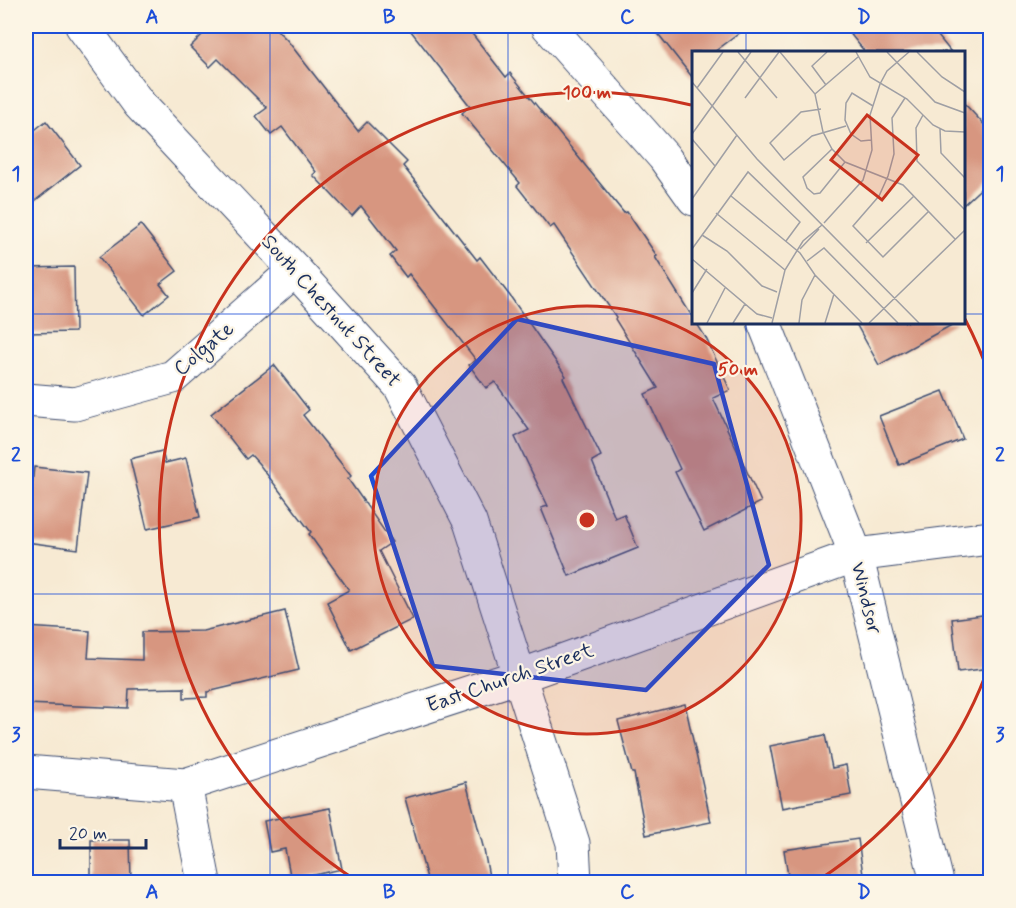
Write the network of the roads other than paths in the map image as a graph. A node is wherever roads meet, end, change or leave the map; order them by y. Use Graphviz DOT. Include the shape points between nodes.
graph roads {
  1 [pos="82,26"];
  2 [pos="548,26"];
  3 [pos="692,198"];
  4 [pos="295,270"];
  5 [pos="765,324"];
  6 [pos="26,400"];
  7 [pos="990,538"];
  8 [pos="856,555"];
  9 [pos="520,676"];
  10 [pos="26,772"];
  11 [pos="185,785"];
  12 [pos="204,882"];
  13 [pos="575,882"];
  14 [pos="937,882"];
  1 -- 4 [label="street, South Chestnut Street" via="139,104"];
  2 -- 3 [label="street" via="664,157"];
  4 -- 6 [label="street, Colgate" via="173,377 75,404"];
  4 -- 9 [label="street, South Chestnut Street" via="400,386 470,522"];
  5 -- 8 [label="street, Windsor"];
  7 -- 8 [label="street, East Church Street"];
  8 -- 9 [label="street, East Church Street"];
  8 -- 14 [label="street, Windsor"];
  9 -- 11 [label="street, East Church Street"];
  9 -- 13 [label="street, South Chestnut Street" via="573,843"];
  10 -- 11 [label="street, East Church Street"];
  11 -- 12 [label="street"];
}
